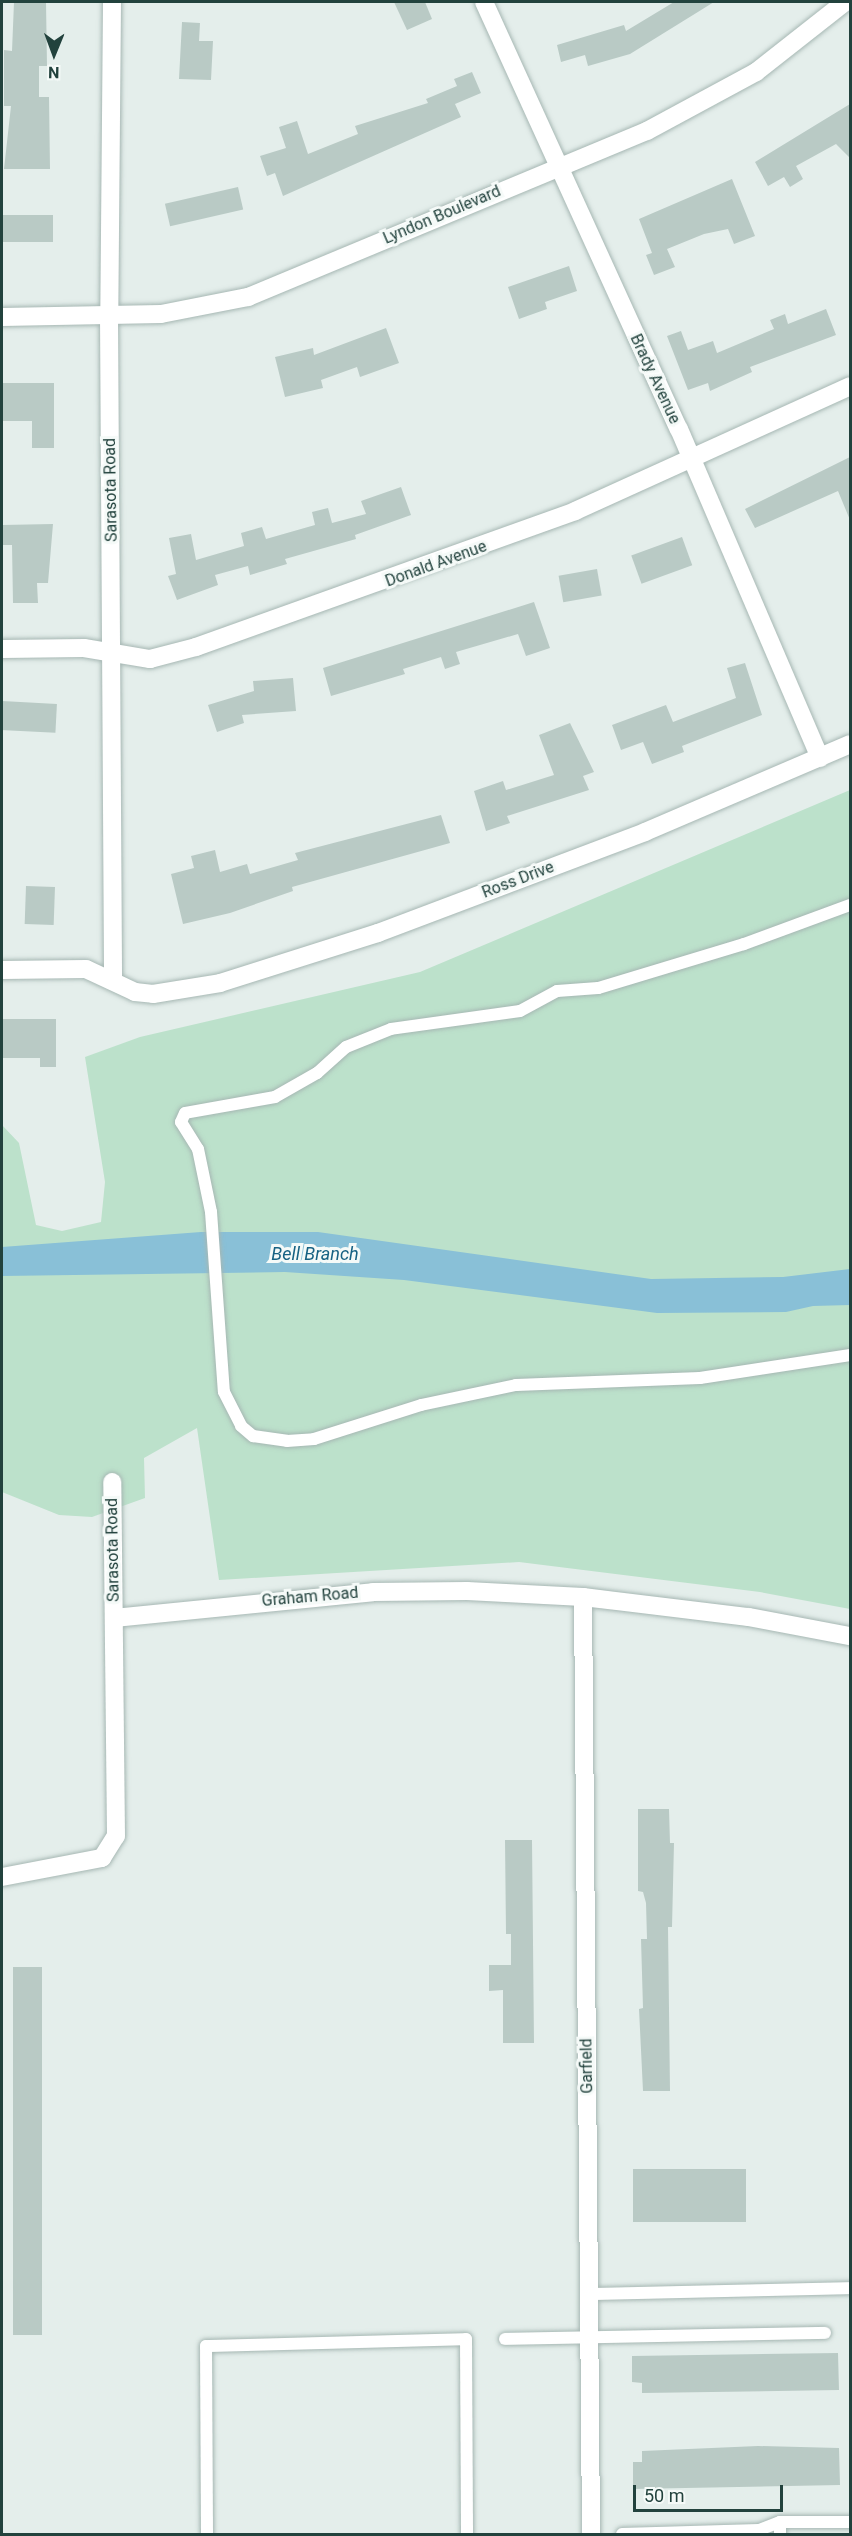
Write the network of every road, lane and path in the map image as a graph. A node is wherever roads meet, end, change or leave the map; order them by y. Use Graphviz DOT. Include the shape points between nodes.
graph roads {
  1 [pos="112,2"];
  2 [pos="484,2"];
  3 [pos="845,2"];
  4 [pos="558,167"];
  5 [pos="109,315"];
  6 [pos="2,317"];
  7 [pos="850,386"];
  8 [pos="690,459"];
  9 [pos="2,649"];
  10 [pos="112,654"];
  11 [pos="850,744"];
  12 [pos="820,758"];
  13 [pos="850,905"];
  14 [pos="2,970"];
  15 [pos="113,978"];
  16 [pos="850,1355"];
  17 [pos="112,1482"];
  18 [pos="583,1598"];
  19 [pos="114,1618"];
  20 [pos="850,1636"];
  21 [pos="2,1877"];
  22 [pos="850,2288"];
  23 [pos="589,2294"];
  24 [pos="825,2333"];
  25 [pos="505,2339"];
  26 [pos="589,2340"];
  27 [pos="850,2522"];
  28 [pos="780,2528"];
  29 [pos="207,2535"];
  30 [pos="467,2535"];
  31 [pos="591,2535"];
  32 [pos="622,2535"];
  1 -- 5 [label="street, Sarasota Road"];
  2 -- 4 [label="street, Brady Avenue"];
  3 -- 4 [label="street, Lyndon Boulevard" via="787,50 725,93"];
  4 -- 5 [label="street, Lyndon Boulevard" via="248,297 188,312"];
  4 -- 8 [label="street, Brady Avenue"];
  5 -- 6 [label="street, Lyndon Boulevard"];
  5 -- 10 [label="street, Sarasota Road"];
  7 -- 8 [label="street, Donald Avenue"];
  8 -- 10 [label="street, Donald Avenue" via="506,538 236,635 150,659"];
  8 -- 12 [label="street, Brady Avenue"];
  9 -- 10 [label="street, Donald Avenue" via="84,648"];
  10 -- 15 [label="street, Sarasota Road"];
  11 -- 12 [label="street, Ross Drive"];
  12 -- 15 [label="street, Ross Drive" via="645,832 378,933 271,969 177,990 135,992"];
  13 -- 16 [label="lane" via="744,944 609,984 557,991 520,1011 391,1029 346,1047 317,1073 275,1097 185,1113 181,1122 198,1149 211,1212 224,1392 230,1409 254,1436 287,1441 314,1439 421,1405 516,1385 700,1378"];
  14 -- 15 [label="street" via="86,969"];
  17 -- 19 [label="street, Sarasota Road"];
  18 -- 19 [label="street, Graham Road" via="373,1592"];
  18 -- 20 [label="street, Graham Road" via="749,1617"];
  18 -- 23 [label="street, Garfield"];
  19 -- 21 [label="street" via="117,1804 112,1848 88,1863"];
  22 -- 23 [label="lane"];
  23 -- 26 [label="street, Garfield"];
  24 -- 26 [label="lane"];
  25 -- 26 [label="lane"];
  26 -- 31 [label="street, Garfield"];
  27 -- 28 [label="lane"];
  28 -- 32 [label="lane"];
  29 -- 30 [label="lane" via="206,2346 466,2339"];
}
